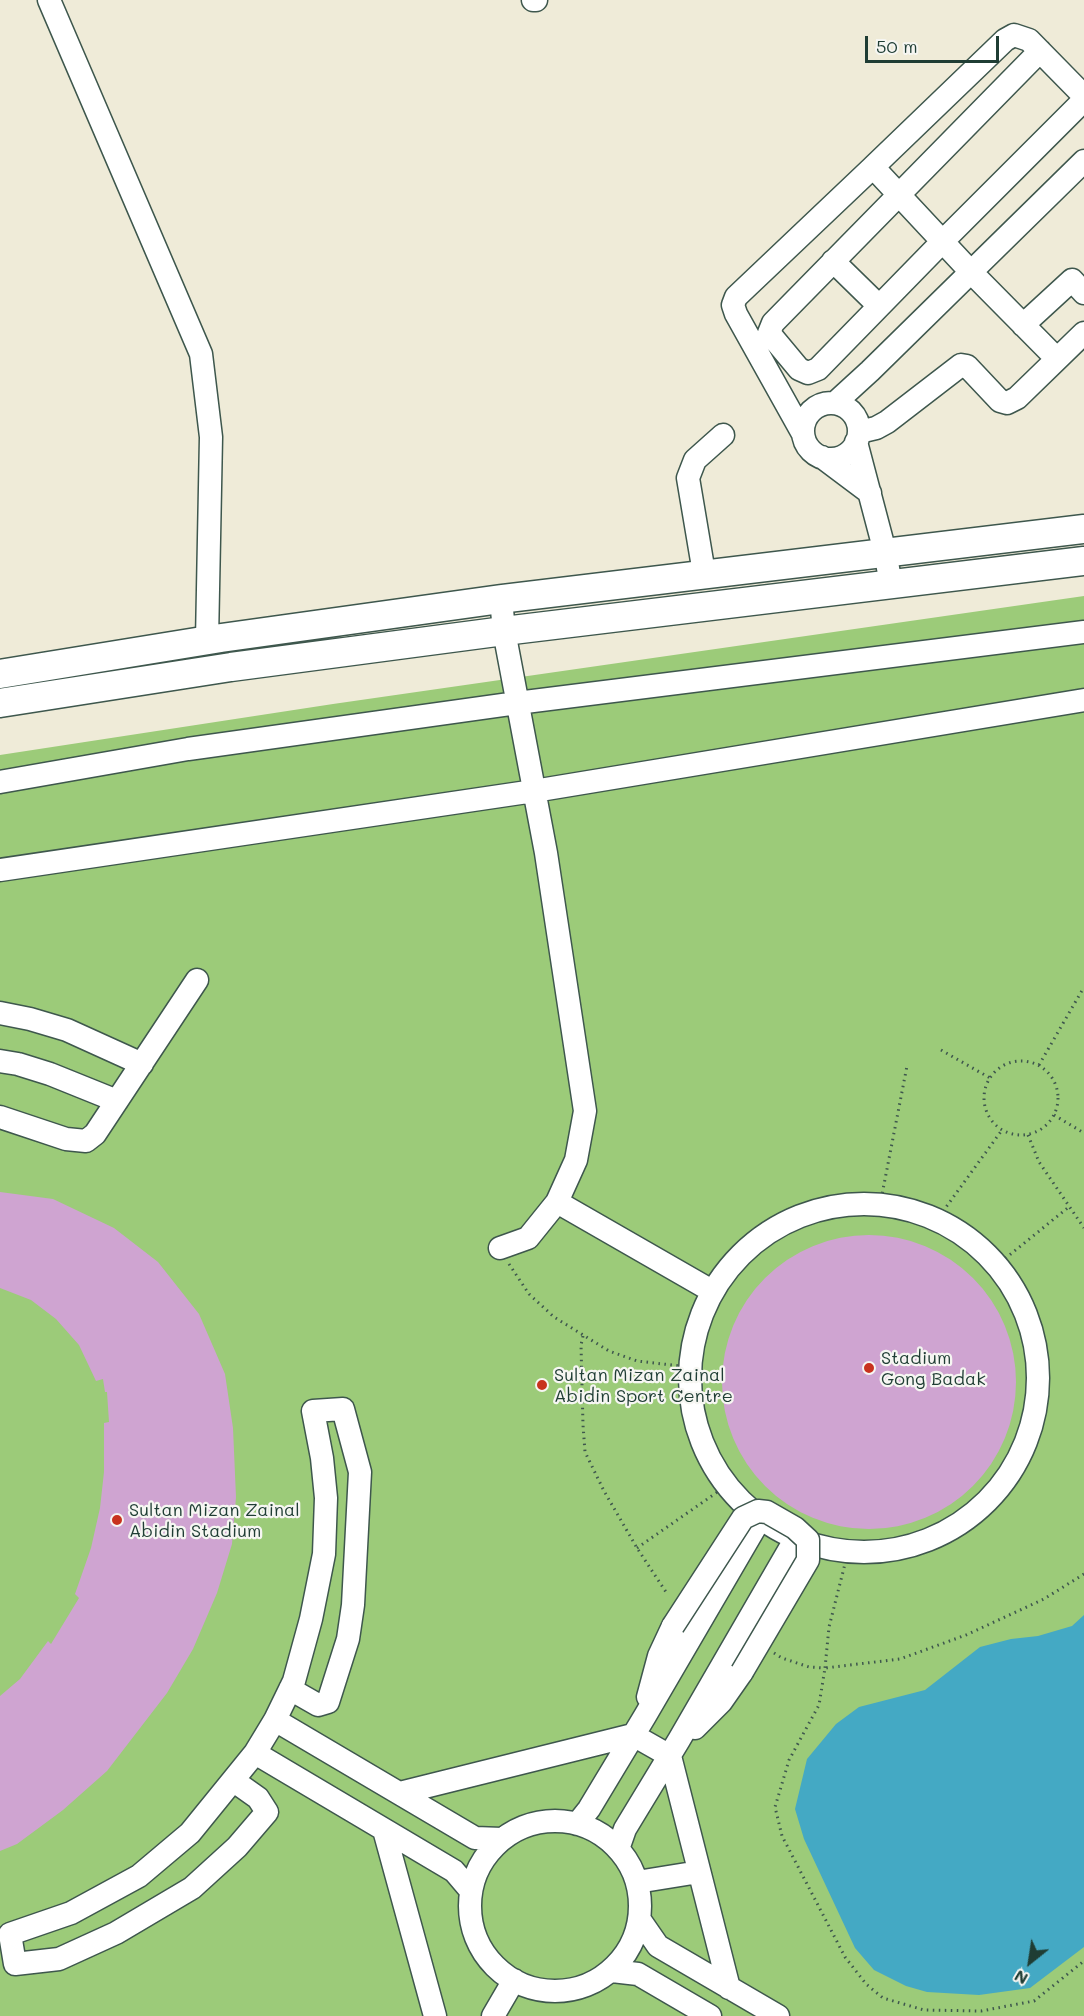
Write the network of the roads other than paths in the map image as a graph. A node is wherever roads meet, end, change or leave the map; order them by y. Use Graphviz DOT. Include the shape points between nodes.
graph roads {
  1 [pos="50,0"];
  2 [pos="1040,51"];
  3 [pos="1084,98"];
  4 [pos="873,167"];
  5 [pos="1080,175"];
  6 [pos="898,195"];
  7 [pos="943,241"];
  8 [pos="833,261"];
  9 [pos="971,272"];
  10 [pos="1080,281"];
  11 [pos="879,306"];
  12 [pos="1023,325"];
  13 [pos="1084,333"];
  14 [pos="785,352"];
  15 [pos="1057,359"];
  16 [pos="766,369"];
  17 [pos="835,403"];
  18 [pos="803,434"];
  19 [pos="723,435"];
  20 [pos="858,437"];
  21 [pos="822,457"];
  22 [pos="870,493"];
  23 [pos="1084,529"];
  24 [pos="885,552"];
  25 [pos="1084,561"];
  26 [pos="704,573"];
  27 [pos="891,584"];
  28 [pos="501,599"];
  29 [pos="504,631"];
  30 [pos="1084,632"];
  31 [pos="207,640"];
  32 [pos="0,674"];
  33 [pos="1084,700"];
  34 [pos="0,703"];
  35 [pos="518,703"];
  36 [pos="0,782"];
  37 [pos="534,791"];
  38 [pos="0,870"];
  39 [pos="197,980"];
  40 [pos="0,1013"];
  41 [pos="0,1061"];
  42 [pos="142,1064"];
  43 [pos="117,1101"];
  44 [pos="0,1117"];
  45 [pos="557,1202"];
  46 [pos="500,1248"];
  47 [pos="712,1291"];
  48 [pos="760,1519"];
  49 [pos="796,1538"];
  50 [pos="290,1689"];
  51 [pos="275,1720"];
  52 [pos="639,1726"];
  53 [pos="674,1748"];
  54 [pos="255,1753"];
  55 [pos="234,1781"];
  56 [pos="400,1793"];
  57 [pos="578,1824"];
  58 [pos="384,1830"];
  59 [pos="502,1839"];
  60 [pos="618,1849"];
  61 [pos="699,1872"];
  62 [pos="637,1882"];
  63 [pos="471,1891"];
  64 [pos="640,1920"];
  65 [pos="612,1971"];
  66 [pos="514,1980"];
  67 [pos="729,1988"];
  68 [pos="435,2016"];
  69 [pos="493,2016"];
  70 [pos="710,2016"];
  71 [pos="778,2016"];
  1 -- 31 [label="street" via="201,354 211,437"];
  2 -- 3 [label="street"];
  2 -- 4 [label="street" via="1029,40 1014,35 1005,40"];
  2 -- 6 [label="street"];
  3 -- 7 [label="street"];
  4 -- 6 [label="street"];
  4 -- 16 [label="street" via="736,297 736,314"];
  5 -- 9 [label="street"];
  6 -- 7 [label="street"];
  6 -- 8 [label="street"];
  7 -- 9 [label="street"];
  7 -- 11 [label="street"];
  8 -- 11 [label="street"];
  8 -- 14 [label="street" via="770,328 769,333"];
  9 -- 12 [label="street"];
  9 -- 17 [label="street"];
  10 -- 12 [label="street"];
  11 -- 14 [label="street" via="819,369 808,373 799,369"];
  12 -- 15 [label="street"];
  13 -- 15 [label="street"];
  14 -- 16 [label="street"];
  15 -- 20 [label="street" via="1007,403 1000,401 967,366 961,365 887,422"];
  16 -- 18 [label="street"];
  17 -- 18 [label="street" via="811,410"];
  17 -- 20 [label="street" via="855,416"];
  18 -- 21 [label="street" via="809,448"];
  19 -- 26 [label="street" via="695,460 688,478"];
  20 -- 21 [label="street" via="846,454"];
  20 -- 22 [label="street"];
  21 -- 22 [label="street"];
  22 -- 24 [label="street"];
  23 -- 24 [label="main road"];
  24 -- 26 [label="main road"];
  24 -- 27 [label="street"];
  25 -- 27 [label="main road"];
  26 -- 28 [label="main road"];
  27 -- 29 [label="main road"];
  28 -- 29 [label="street"];
  28 -- 31 [label="main road"];
  29 -- 34 [label="main road"];
  29 -- 35 [label="street"];
  30 -- 35 [label="street"];
  31 -- 32 [label="main road"];
  33 -- 37 [label="street"];
  35 -- 36 [label="street" via="188,749"];
  35 -- 37 [label="street"];
  37 -- 38 [label="street"];
  37 -- 45 [label="street" via="585,1111 576,1160"];
  39 -- 42 [label="street"];
  40 -- 42 [label="street" via="67,1030"];
  41 -- 43 [label="street" via="50,1074"];
  42 -- 43 [label="street"];
  43 -- 44 [label="street" via="86,1141 66,1139"];
  45 -- 46 [label="street" via="528,1238"];
  45 -- 47 [label="street"];
  47 -- 48 [label="street" via="696,1328 689,1367 692,1409 704,1450 726,1486"];
  47 -- 49 [label="street" via="746,1249 791,1220 825,1208 880,1205 936,1221 969,1240 1008,1282 1033,1335 1038,1374 1035,1413 1023,1451 1003,1484 976,1513 925,1542 887,1552 848,1552"];
  48 -- 49 [label="street"];
  48 -- 52 [label="street"];
  49 -- 53 [label="street"];
  50 -- 50 [label="street" via="311,1618 324,1554 326,1498 313,1411 343,1409 360,1472 348,1639 328,1702 318,1705"];
  50 -- 51 [label="street"];
  51 -- 54 [label="street"];
  51 -- 56 [label="street"];
  52 -- 53 [label="street"];
  52 -- 53 [label="street, bridge" via="665,1641 737,1524 750,1513 767,1512 782,1520 807,1540 808,1560 742,1672 711,1714"];
  52 -- 56 [label="street"];
  52 -- 57 [label="street"];
  53 -- 60 [label="street" via="625,1829"];
  53 -- 61 [label="street"];
  54 -- 55 [label="street"];
  54 -- 58 [label="street"];
  55 -- 55 [label="street" via="258,1798 267,1812 237,1847 192,1888 116,1933 59,1959 15,1965 10,1934 70,1913 139,1876 190,1833"];
  56 -- 59 [label="street" via="475,1838"];
  57 -- 59 [label="street" via="538,1823"];
  57 -- 60 [label="street"];
  58 -- 63 [label="street" via="454,1872"];
  58 -- 68 [label="street"];
  59 -- 63 [label="street" via="487,1854"];
  60 -- 62 [label="street"];
  61 -- 62 [label="street"];
  61 -- 67 [label="street"];
  62 -- 64 [label="street"];
  63 -- 66 [label="street" via="474,1933 483,1952 496,1968"];
  64 -- 65 [label="street" via="630,1948"];
  64 -- 67 [label="street" via="658,1946"];
  65 -- 66 [label="street" via="590,1984 564,1991 538,1989"];
  65 -- 70 [label="street" via="639,1974"];
  66 -- 69 [label="street"];
  67 -- 71 [label="street"];
}
